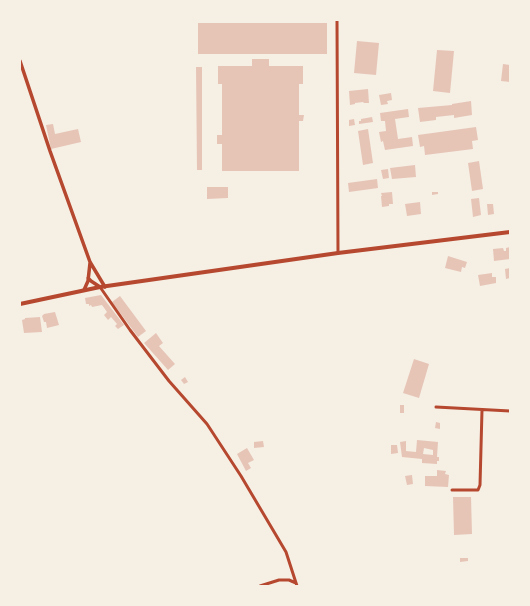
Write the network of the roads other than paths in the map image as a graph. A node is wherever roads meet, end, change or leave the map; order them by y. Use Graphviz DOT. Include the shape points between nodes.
graph roads {
  1 [pos="337,20"];
  2 [pos="20,61"];
  3 [pos="510,232"];
  4 [pos="338,253"];
  5 [pos="90,262"];
  6 [pos="88,278"];
  7 [pos="100,287"];
  8 [pos="105,287"];
  9 [pos="84,290"];
  10 [pos="20,304"];
  11 [pos="436,407"];
  12 [pos="482,410"];
  13 [pos="510,410"];
  14 [pos="452,490"];
  15 [pos="296,585"];
  16 [pos="260,586"];
  1 -- 4 [label="street"];
  2 -- 5 [label="street"];
  3 -- 4 [label="main road"];
  4 -- 8 [label="main road"];
  5 -- 6 [label="street"];
  5 -- 8 [label="street"];
  6 -- 7 [label="street"];
  6 -- 9 [label="street"];
  7 -- 8 [label="main road"];
  7 -- 9 [label="main road"];
  7 -- 15 [label="street" via="169,381 207,424 286,552"];
  9 -- 10 [label="main road"];
  11 -- 12 [label="street"];
  12 -- 13 [label="street"];
  12 -- 14 [label="street" via="480,485 478,490"];
  15 -- 16 [label="street" via="289,580 280,580"];
}
